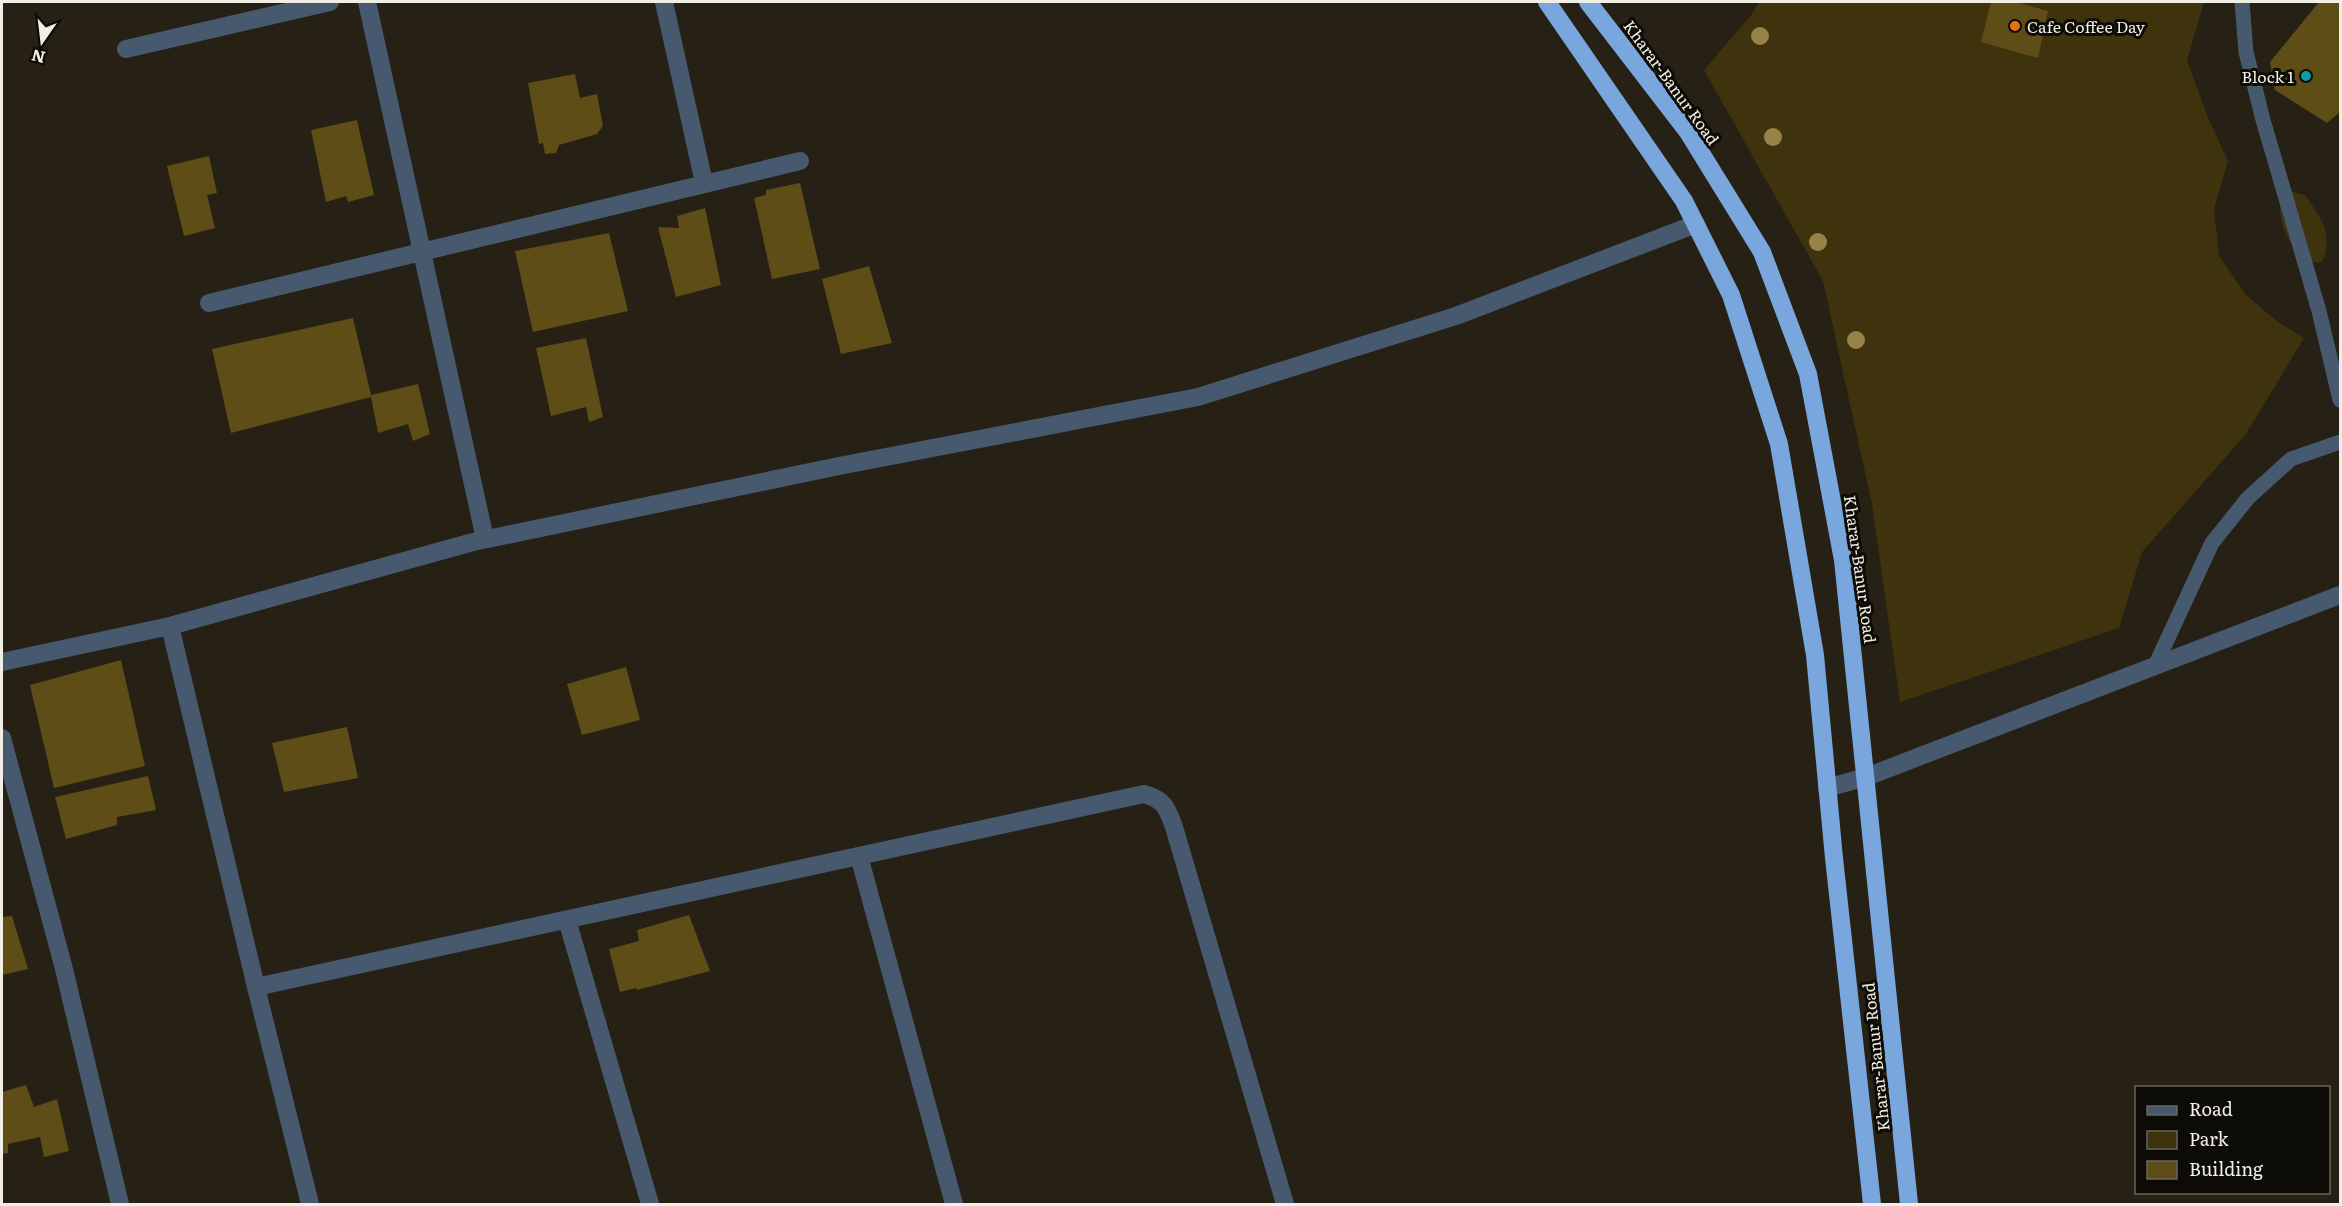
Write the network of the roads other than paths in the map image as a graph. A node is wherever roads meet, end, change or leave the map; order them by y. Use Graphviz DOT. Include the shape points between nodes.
graph roads {
  1 [pos="330,2"];
  2 [pos="367,2"];
  3 [pos="664,2"];
  4 [pos="1547,2"];
  5 [pos="1588,2"];
  6 [pos="2242,2"];
  7 [pos="126,49"];
  8 [pos="800,161"];
  9 [pos="704,183"];
  10 [pos="1696,224"];
  11 [pos="422,250"];
  12 [pos="208,303"];
  13 [pos="2340,399"];
  14 [pos="2340,442"];
  15 [pos="485,539"];
  16 [pos="2340,595"];
  17 [pos="171,626"];
  18 [pos="2,662"];
  19 [pos="2155,666"];
  20 [pos="2,738"];
  21 [pos="1866,777"];
  22 [pos="1827,788"];
  23 [pos="858,856"];
  24 [pos="567,920"];
  25 [pos="256,987"];
  26 [pos="120,1204"];
  27 [pos="310,1204"];
  28 [pos="650,1204"];
  29 [pos="954,1204"];
  30 [pos="1285,1204"];
  31 [pos="1872,1204"];
  32 [pos="1909,1204"];
  1 -- 7 [label="street"];
  2 -- 11 [label="street"];
  3 -- 9 [label="street"];
  4 -- 10 [label="highway, Kharar-Banur Road"];
  5 -- 21 [label="highway, Kharar-Banur Road" via="1688,132 1762,252 1808,374 1843,560"];
  6 -- 13 [label="lane" via="2246,52"];
  8 -- 9 [label="street"];
  9 -- 11 [label="street"];
  10 -- 15 [label="street" via="1456,316 1198,397"];
  10 -- 22 [label="highway, Kharar-Banur Road" via="1731,295 1779,444 1815,655"];
  11 -- 12 [label="street"];
  11 -- 15 [label="street"];
  14 -- 19 [label="lane" via="2291,459 2248,498 2212,543"];
  15 -- 17 [label="street"];
  16 -- 19 [label="street"];
  17 -- 18 [label="street"];
  17 -- 25 [label="street"];
  19 -- 21 [label="street"];
  20 -- 26 [label="street" via="63,965"];
  21 -- 22 [label="street"];
  21 -- 32 [label="highway, Kharar-Banur Road"];
  22 -- 31 [label="highway, Kharar-Banur Road"];
  23 -- 24 [label="street"];
  23 -- 29 [label="street"];
  23 -- 30 [label="street" via="1144,794 1159,798 1174,827"];
  24 -- 25 [label="street"];
  24 -- 28 [label="street"];
  25 -- 27 [label="street"];
}
